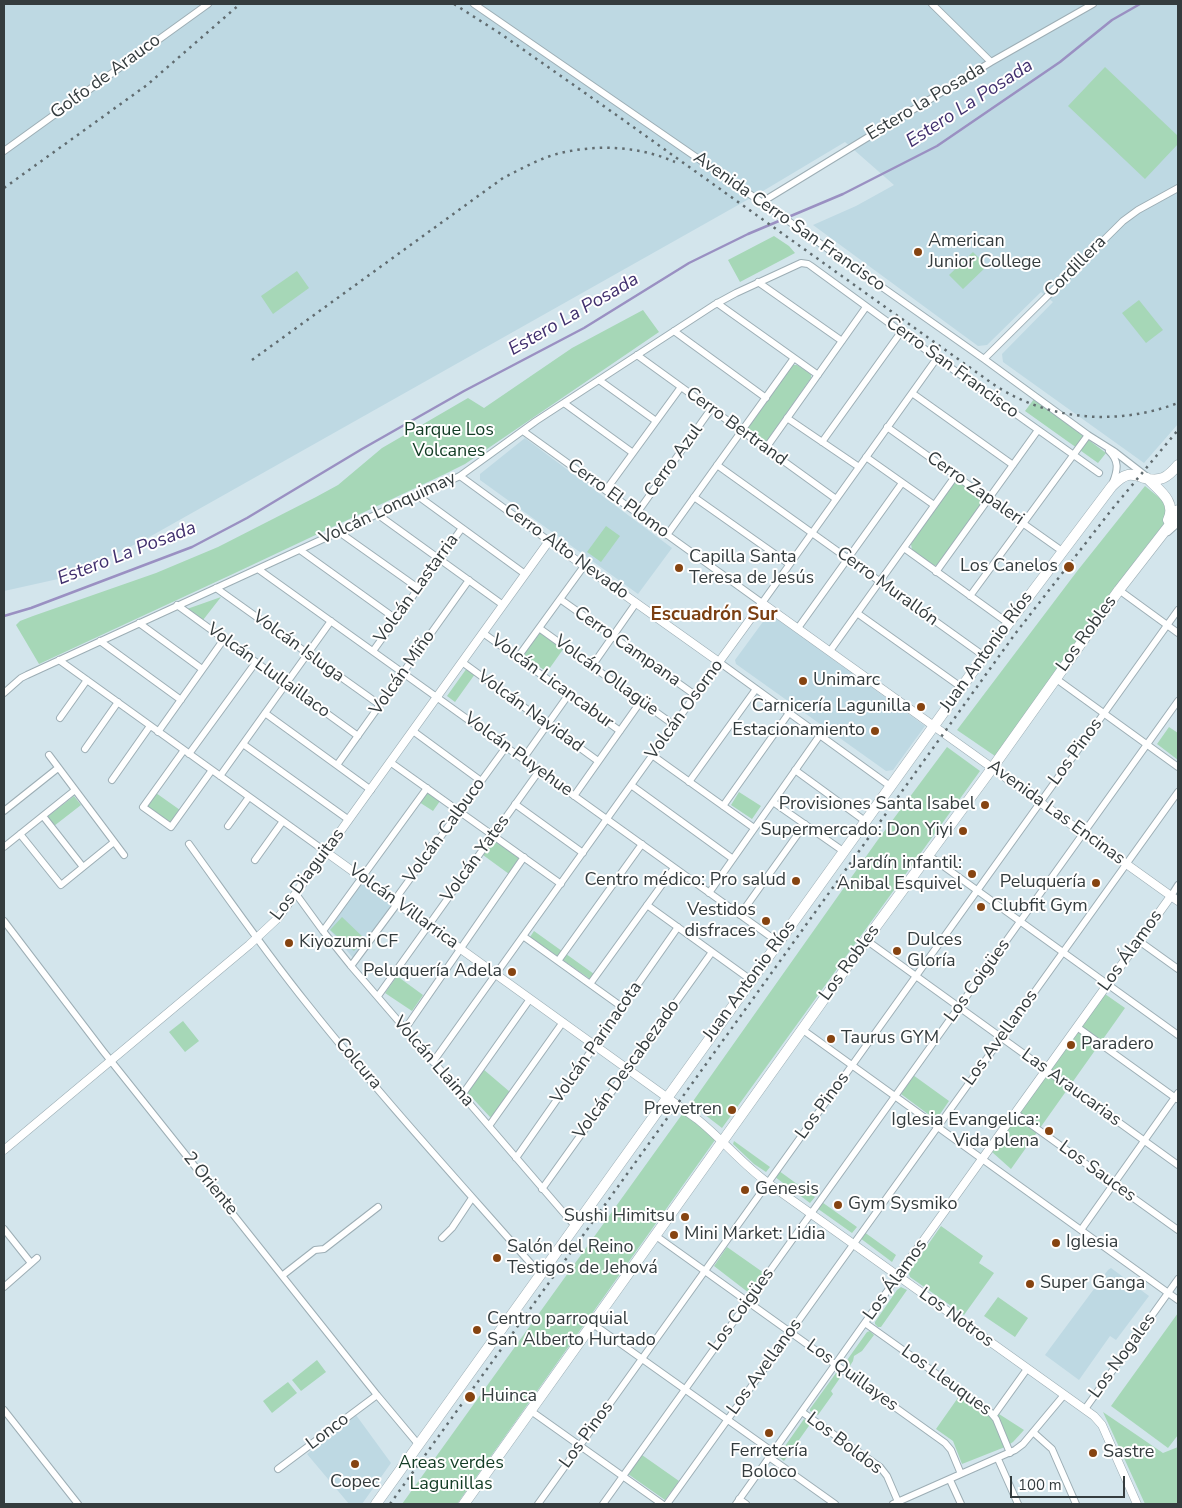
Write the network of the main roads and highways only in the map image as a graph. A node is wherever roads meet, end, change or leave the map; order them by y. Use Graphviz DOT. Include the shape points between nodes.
graph roads {
  1 [pos="1178,465"];
  2 [pos="1143,477"];
  3 [pos="1165,496"];
  4 [pos="1178,501"];
  5 [pos="1178,510"];
  6 [pos="1157,541"];
  7 [pos="469,1502"];
  8 [pos="376,1504"];
  1 -- 2 [label="main road, Juan Antonio Ríos" via="1160,479"];
  2 -- 3 [label="main road"];
  2 -- 8 [label="main road, Juan Antonio Ríos" via="1131,474 1112,486 1008,623"];
  3 -- 4 [label="main road"];
  3 -- 6 [label="main road" via="1171,513"];
  5 -- 6 [label="main road"];
  6 -- 7 [label="main road, Los Robles" via="866,940"];
}
